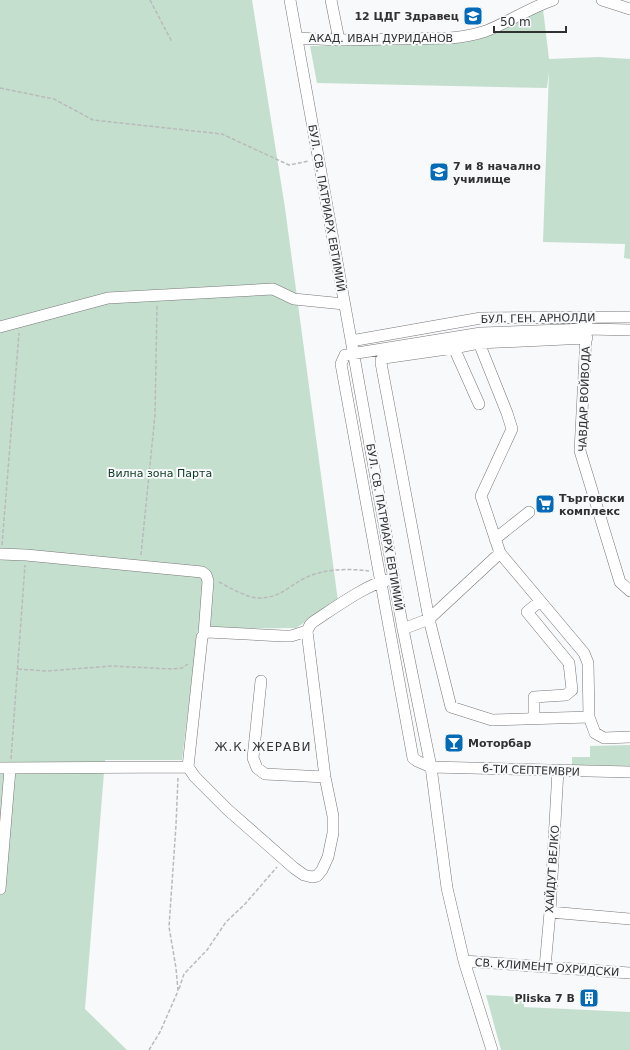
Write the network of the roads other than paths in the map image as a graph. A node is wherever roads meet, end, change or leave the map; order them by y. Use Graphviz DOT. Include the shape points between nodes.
graph roads {
  1 [pos="290,0"];
  2 [pos="331,0"];
  3 [pos="553,0"];
  4 [pos="602,0"];
  5 [pos="540,3"];
  6 [pos="630,9"];
  7 [pos="297,38"];
  8 [pos="339,40"];
  9 [pos="344,304"];
  10 [pos="587,317"];
  11 [pos="630,317"];
  12 [pos="0,327"];
  13 [pos="630,330"];
  14 [pos="587,334"];
  15 [pos="351,341"];
  16 [pos="479,343"];
  17 [pos="454,348"];
  18 [pos="354,354"];
  19 [pos="380,354"];
  20 [pos="479,404"];
  21 [pos="529,512"];
  22 [pos="495,539"];
  23 [pos="500,553"];
  24 [pos="1,554"];
  25 [pos="380,577"];
  26 [pos="394,578"];
  27 [pos="630,591"];
  28 [pos="540,601"];
  29 [pos="429,619"];
  30 [pos="403,629"];
  31 [pos="307,631"];
  32 [pos="204,634"];
  33 [pos="261,681"];
  34 [pos="589,717"];
  35 [pos="534,718"];
  36 [pos="630,737"];
  37 [pos="183,767"];
  38 [pos="431,767"];
  39 [pos="5,768"];
  40 [pos="558,770"];
  41 [pos="630,772"];
  42 [pos="325,777"];
  43 [pos="0,889"];
  44 [pos="550,912"];
  45 [pos="630,919"];
  46 [pos="464,961"];
  47 [pos="545,966"];
  48 [pos="630,972"];
  49 [pos="492,1050"];
  1 -- 7 [label="street, БУЛ. СВ. ПАТРИАРХ ЕВТИМИЙ"];
  2 -- 8 [label="street"];
  3 -- 5 [label="street, АКАД. ИВАН ДУРИДАНОВ"];
  4 -- 6 [label="street"];
  5 -- 8 [label="street, АКАД. ИВАН ДУРИДАНОВ" via="486,31 462,37"];
  7 -- 8 [label="street, АКАД. ИВАН ДУРИДАНОВ"];
  7 -- 9 [label="street, БУЛ. СВ. ПАТРИАРХ ЕВТИМИЙ"];
  9 -- 12 [label="street" via="294,299 273,289 108,298"];
  9 -- 15 [label="street, БУЛ. СВ. ПАТРИАРХ ЕВТИМИЙ"];
  10 -- 11 [label="street, БУЛ. ГЕН. АРНОЛДИ"];
  10 -- 14 [label="street, ЧАВДАР ВОЙВОДА"];
  10 -- 15 [label="street, БУЛ. ГЕН. АРНОЛДИ" via="481,318"];
  13 -- 14 [label="street, БУЛ. ГЕН. АРНОЛДИ"];
  14 -- 16 [label="street"];
  14 -- 19 [label="street, БУЛ. ГЕН. АРНОЛДИ" via="481,333"];
  14 -- 27 [label="street, ЧАВДАР ВОЙВОДА" via="580,451 620,582"];
  15 -- 18 [label="street, БУЛ. СВ. ПАТРИАРХ ЕВТИМИЙ"];
  16 -- 17 [label="street"];
  16 -- 22 [label="street" via="512,429 481,496"];
  17 -- 19 [label="street"];
  17 -- 20 [label="street"];
  18 -- 19 [label="street, БУЛ. ГЕН. АРНОЛДИ"];
  18 -- 25 [label="street" via="345,355 341,364"];
  18 -- 26 [label="street, БУЛ. СВ. ПАТРИАРХ ЕВТИМИЙ"];
  19 -- 29 [label="street"];
  21 -- 22 [label="street"];
  22 -- 23 [label="street"];
  23 -- 28 [label="street"];
  23 -- 29 [label="street"];
  24 -- 32 [label="street" via="202,572 206,576 207,587"];
  25 -- 26 [label="street"];
  25 -- 31 [label="street" via="369,587 314,622"];
  25 -- 38 [label="street" via="411,755 416,761"];
  26 -- 30 [label="street, БУЛ. СВ. ПАТРИАРХ ЕВТИМИЙ"];
  28 -- 34 [label="street" via="584,653 588,663"];
  28 -- 35 [label="street" via="527,612 569,663 572,690 566,695 534,697"];
  29 -- 30 [label="street"];
  29 -- 35 [label="street" via="451,707 492,720"];
  30 -- 38 [label="street, БУЛ. СВ. ПАТРИАРХ ЕВТИМИЙ"];
  31 -- 32 [label="street" via="290,636 207,632"];
  31 -- 42 [label="street"];
  32 -- 37 [label="street"];
  33 -- 42 [label="street" via="253,758 257,768 265,774"];
  34 -- 35 [label="street"];
  34 -- 36 [label="street" via="596,733 604,738"];
  37 -- 39 [label="street"];
  37 -- 42 [label="street" via="284,859 304,875 312,877 322,870 328,857 333,833 333,816"];
  38 -- 40 [label="street, 6-ТИ СЕПТЕМВРИ"];
  38 -- 46 [label="street, БУЛ. СВ. ПАТРИАРХ ЕВТИМИЙ" via="447,888"];
  39 -- 43 [label="street"];
  40 -- 41 [label="street, 6-ТИ СЕПТЕМВРИ"];
  40 -- 44 [label="street, ХАЙДУТ ВЕЛКО"];
  44 -- 45 [label="street"];
  44 -- 47 [label="street, ХАЙДУТ ВЕЛКО"];
  46 -- 47 [label="street, СВ. КЛИМЕНТ ОХРИДСКИ"];
  46 -- 49 [label="street, БУЛ. СВ. ПАТРИАРХ ЕВТИМИЙ"];
  47 -- 48 [label="street, СВ. КЛИМЕНТ ОХРИДСКИ"];
}
